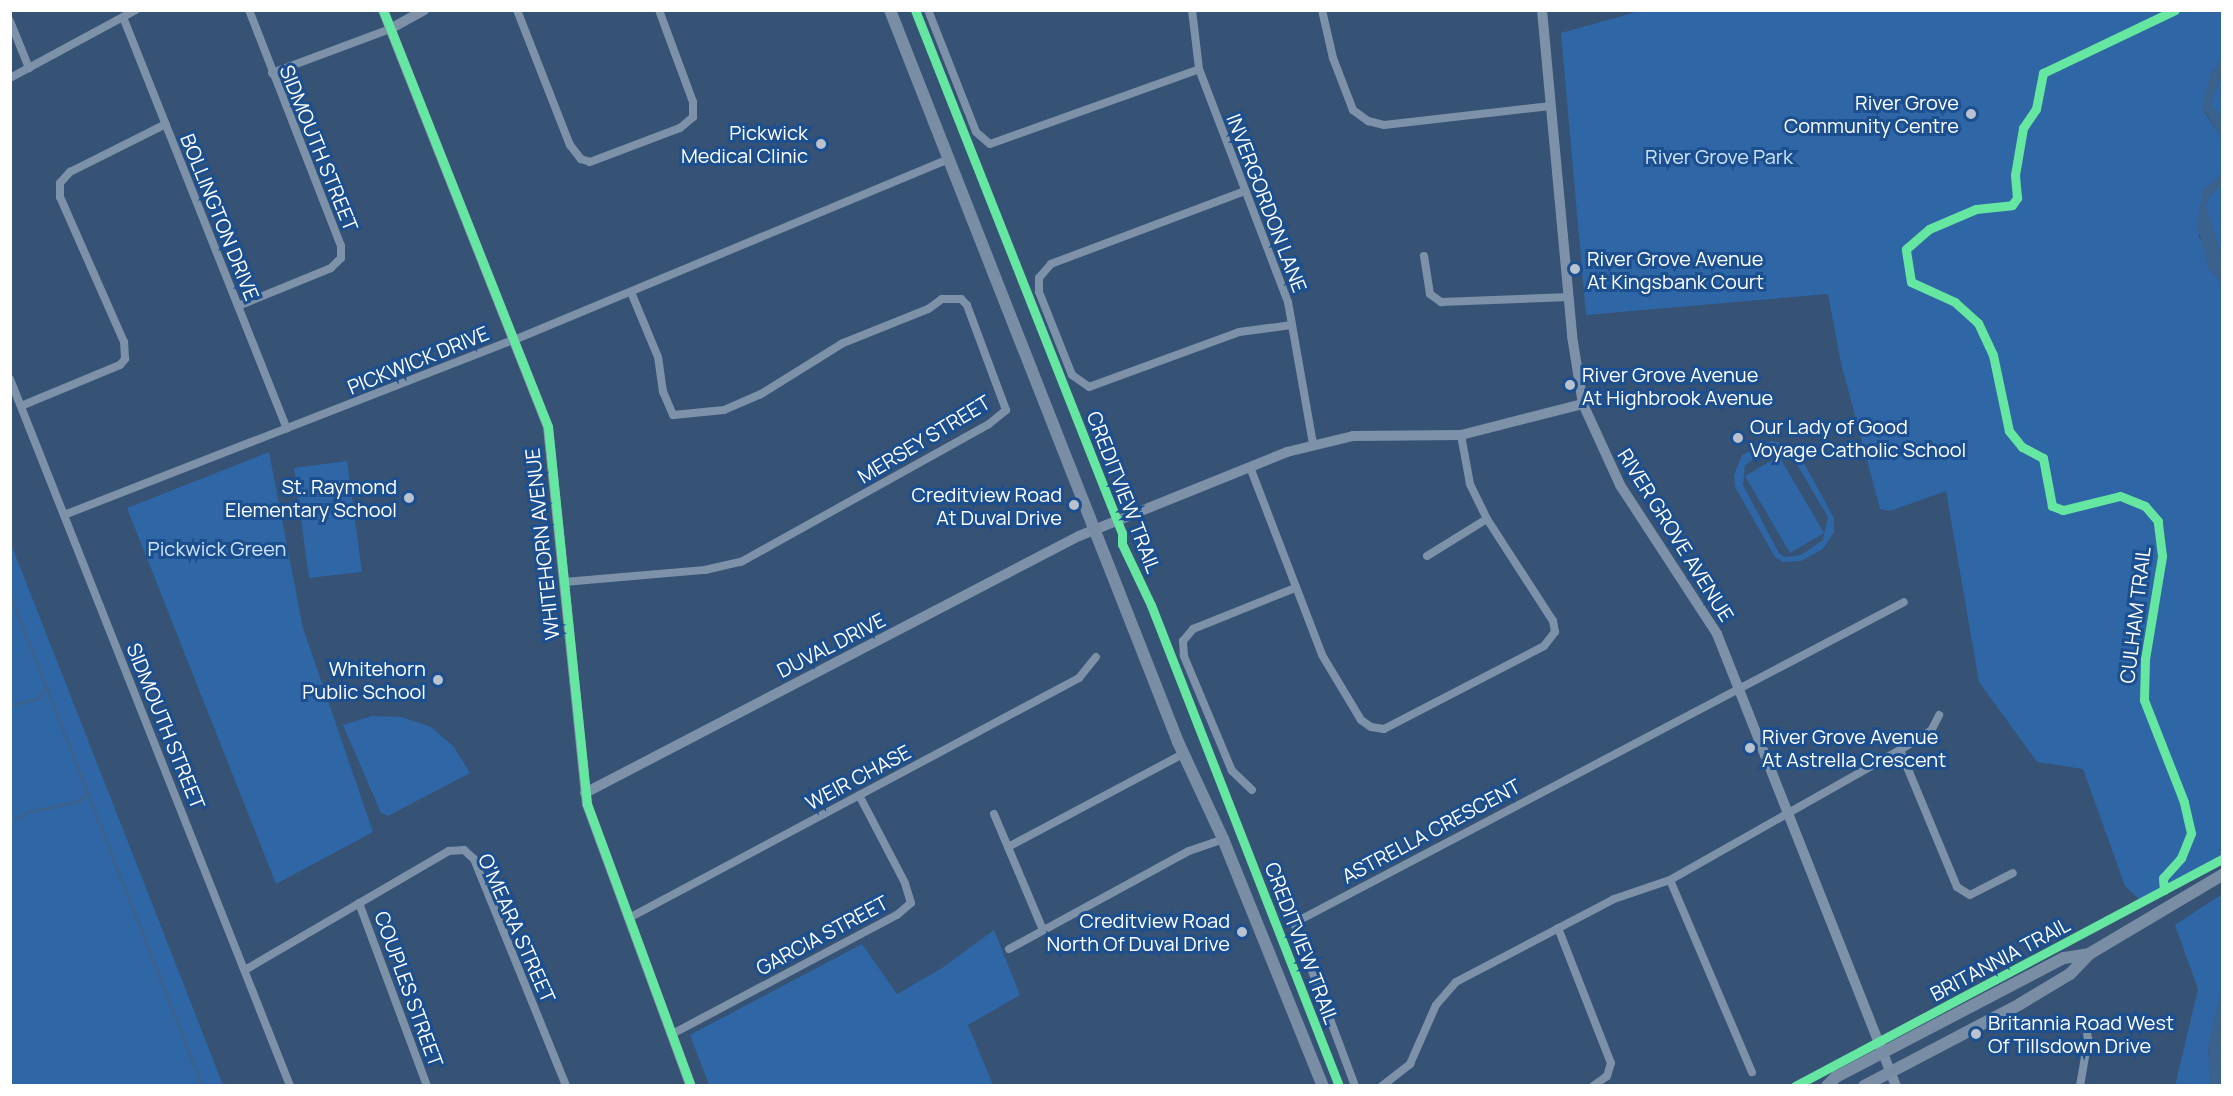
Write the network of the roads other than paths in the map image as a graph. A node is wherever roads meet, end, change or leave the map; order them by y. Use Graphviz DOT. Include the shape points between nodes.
graph roads {
  1 [pos="136,10"];
  2 [pos="249,10"];
  3 [pos="383,10"];
  4 [pos="424,10"];
  5 [pos="517,10"];
  6 [pos="658,10"];
  7 [pos="890,10"];
  8 [pos="928,10"];
  9 [pos="1192,10"];
  10 [pos="1322,10"];
  11 [pos="1542,10"];
  12 [pos="123,17"];
  13 [pos="10,21"];
  14 [pos="390,29"];
  15 [pos="29,68"];
  16 [pos="1199,69"];
  17 [pos="272,72"];
  18 [pos="10,78"];
  19 [pos="1551,106"];
  20 [pos="166,124"];
  21 [pos="947,160"];
  22 [pos="1245,191"];
  23 [pos="1424,256"];
  24 [pos="631,292"];
  25 [pos="1569,297"];
  26 [pos="238,306"];
  27 [pos="1292,325"];
  28 [pos="514,340"];
  29 [pos="10,379"];
  30 [pos="1583,404"];
  31 [pos="21,406"];
  32 [pos="287,429"];
  33 [pos="1461,435"];
  34 [pos="1314,444"];
  35 [pos="1250,467"];
  36 [pos="64,515"];
  37 [pos="1487,519"];
  38 [pos="1094,530"];
  39 [pos="1427,556"];
  40 [pos="564,582"];
  41 [pos="1295,588"];
  42 [pos="1904,602"];
  43 [pos="1096,657"];
  44 [pos="1738,688"];
  45 [pos="1939,715"];
  46 [pos="1900,750"];
  47 [pos="1183,754"];
  48 [pos="1252,790"];
  49 [pos="585,793"];
  50 [pos="859,795"];
  51 [pos="994,814"];
  52 [pos="1788,814"];
  53 [pos="1223,840"];
  54 [pos="1008,847"];
  55 [pos="2013,873"];
  56 [pos="2223,875"];
  57 [pos="1670,880"];
  58 [pos="359,903"];
  59 [pos="629,918"];
  60 [pos="1558,928"];
  61 [pos="1043,930"];
  62 [pos="1009,949"];
  63 [pos="2089,954"];
  64 [pos="245,970"];
  65 [pos="2085,1020"];
  66 [pos="674,1033"];
  67 [pos="1883,1053"];
  68 [pos="1752,1072"];
  69 [pos="1891,1072"];
  70 [pos="290,1086"];
  71 [pos="427,1086"];
  72 [pos="566,1086"];
  73 [pos="691,1086"];
  74 [pos="1323,1086"];
  75 [pos="1355,1086"];
  76 [pos="1382,1086"];
  77 [pos="1593,1086"];
  78 [pos="1827,1086"];
  79 [pos="1864,1086"];
  80 [pos="1896,1086"];
  81 [pos="2080,1086"];
  1 -- 12 [label="street"];
  2 -- 17 [label="street, SIDMOUTH STREET"];
  3 -- 14 [label="street, WHITEHORN AVENUE"];
  4 -- 14 [label="street"];
  5 -- 6 [label="street" via="570,145 581,159 590,162 680,128 693,117 693,102"];
  7 -- 21 [label="main road"];
  8 -- 16 [label="street" via="976,132 990,144"];
  9 -- 16 [label="street, INVERGORDON LANE"];
  10 -- 19 [label="street" via="1333,58 1353,110 1368,121 1384,125"];
  11 -- 19 [label="street, RIVER GROVE AVENUE"];
  12 -- 15 [label="street"];
  12 -- 20 [label="street, BOLLINGTON DRIVE"];
  13 -- 15 [label="street"];
  14 -- 17 [label="street"];
  14 -- 28 [label="street, WHITEHORN AVENUE"];
  15 -- 18 [label="street"];
  16 -- 22 [label="street, INVERGORDON LANE"];
  17 -- 26 [label="street, SIDMOUTH STREET" via="341,246 341,258 331,268"];
  19 -- 25 [label="street, RIVER GROVE AVENUE"];
  20 -- 26 [label="street, BOLLINGTON DRIVE"];
  20 -- 31 [label="street" via="70,172 60,183 60,197 124,342 125,358 120,365"];
  21 -- 24 [label="street, PICKWICK DRIVE"];
  21 -- 38 [label="main road"];
  22 -- 27 [label="street, INVERGORDON LANE" via="1275,261"];
  22 -- 27 [label="street" via="1051,264 1039,278 1040,292 1072,375 1089,387 1239,332"];
  23 -- 25 [label="street" via="1430,294 1441,302"];
  24 -- 28 [label="street, PICKWICK DRIVE"];
  24 -- 40 [label="street, MERSEY STREET" via="658,357 663,392 673,415 724,410 761,394 843,343 928,309 942,299 961,299 967,305 1006,410 989,424 741,562 705,570"];
  25 -- 30 [label="street, RIVER GROVE AVENUE"];
  26 -- 32 [label="street, BOLLINGTON DRIVE"];
  27 -- 34 [label="street, INVERGORDON LANE"];
  28 -- 32 [label="street, PICKWICK DRIVE"];
  28 -- 40 [label="street, WHITEHORN AVENUE" via="548,427"];
  29 -- 31 [label="street, SIDMOUTH STREET"];
  30 -- 33 [label="street, DUVAL DRIVE"];
  30 -- 44 [label="street, RIVER GROVE AVENUE" via="1620,485 1710,622"];
  31 -- 36 [label="street, SIDMOUTH STREET"];
  32 -- 36 [label="street, PICKWICK DRIVE"];
  33 -- 34 [label="street, DUVAL DRIVE" via="1353,436"];
  33 -- 37 [label="street" via="1470,484"];
  34 -- 35 [label="street, DUVAL DRIVE"];
  35 -- 38 [label="street, DUVAL DRIVE"];
  35 -- 41 [label="street"];
  36 -- 64 [label="street, SIDMOUTH STREET"];
  37 -- 39 [label="street"];
  37 -- 41 [label="street" via="1553,621 1551,641 1392,726 1377,729 1361,720 1322,654"];
  38 -- 47 [label="main road"];
  38 -- 49 [label="street, DUVAL DRIVE"];
  40 -- 49 [label="street, WHITEHORN AVENUE"];
  41 -- 48 [label="street" via="1193,629 1184,641 1184,656 1232,771"];
  42 -- 44 [label="street"];
  43 -- 50 [label="street, WEIR CHASE" via="1079,678"];
  44 -- 52 [label="street, RIVER GROVE AVENUE"];
  44 -- 75 [label="street, ASTRELLA CRESCENT" via="1294,923"];
  45 -- 46 [label="street" via="1931,731"];
  46 -- 52 [label="street"];
  46 -- 55 [label="street" via="1957,887 1970,895"];
  47 -- 53 [label="main road"];
  47 -- 54 [label="street"];
  49 -- 59 [label="street, WHITEHORN AVENUE"];
  50 -- 59 [label="street, WEIR CHASE"];
  50 -- 66 [label="street, GARCIA STREET" via="905,883 911,903 897,915"];
  51 -- 54 [label="street"];
  52 -- 57 [label="street"];
  52 -- 67 [label="street, RIVER GROVE AVENUE"];
  53 -- 61 [label="street" via="1189,852"];
  53 -- 74 [label="main road"];
  54 -- 61 [label="street"];
  56 -- 63 [label="main road"];
  57 -- 60 [label="street" via="1614,899"];
  57 -- 68 [label="street"];
  58 -- 64 [label="street, O'MEARA STREET"];
  58 -- 71 [label="street, COUPLES STREET"];
  58 -- 72 [label="street, O'MEARA STREET" via="449,851 465,850 474,859"];
  59 -- 66 [label="street, WHITEHORN AVENUE"];
  60 -- 76 [label="street" via="1456,982 1444,993 1410,1064"];
  60 -- 77 [label="street" via="1611,1063 1607,1076"];
  61 -- 62 [label="street"];
  63 -- 67 [label="main road" via="2064,958"];
  63 -- 69 [label="main road" via="2070,974"];
  64 -- 70 [label="street, SIDMOUTH STREET"];
  65 -- 81 [label="street" via="2088,1039"];
  66 -- 73 [label="street, WHITEHORN AVENUE"];
  67 -- 69 [label="street, RIVER GROVE AVENUE"];
  67 -- 78 [label="main road"];
  69 -- 79 [label="main road"];
  69 -- 80 [label="street, RIVER GROVE AVENUE"];
}
